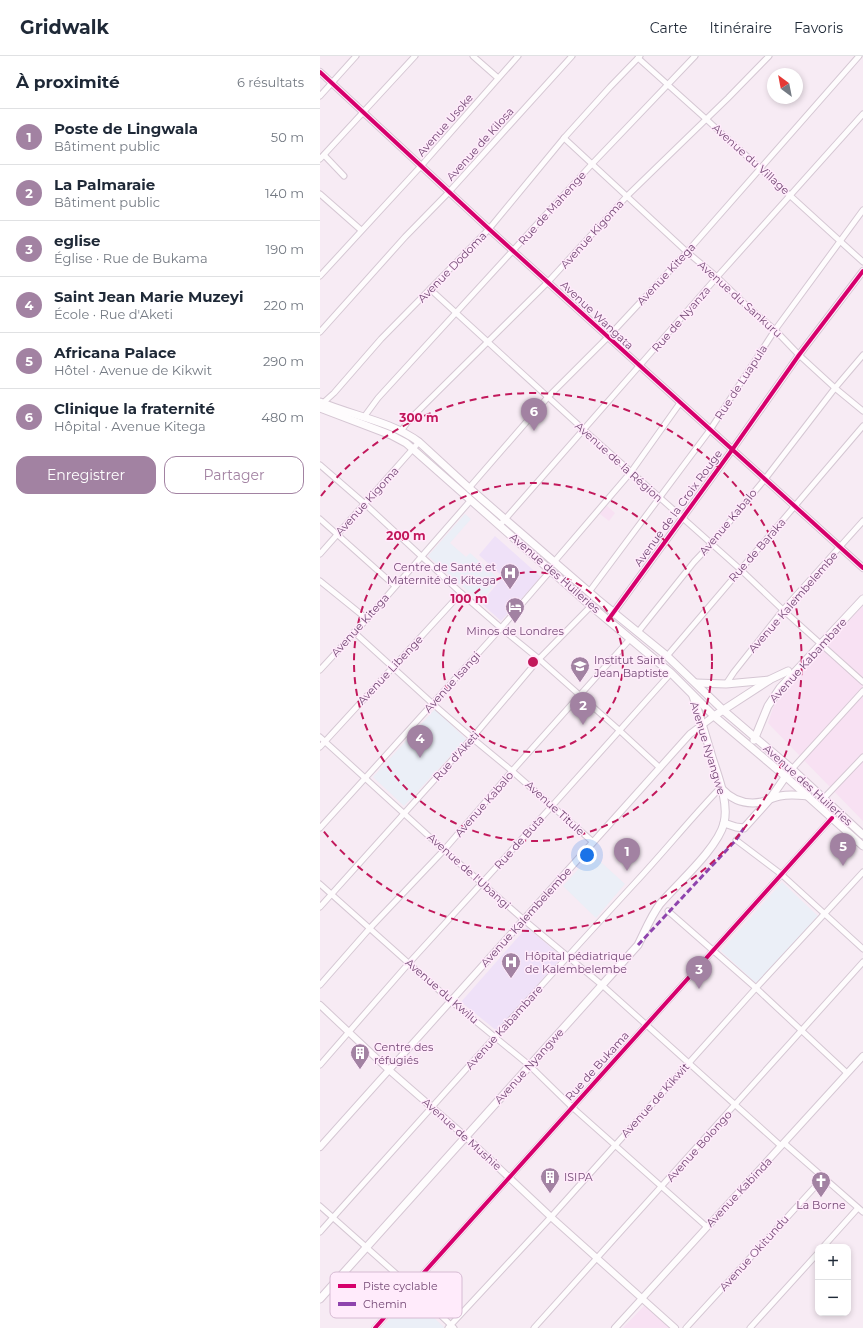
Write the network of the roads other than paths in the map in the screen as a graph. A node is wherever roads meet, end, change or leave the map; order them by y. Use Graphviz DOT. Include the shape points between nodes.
graph roads {
  1 [pos="356,56"];
  2 [pos="415,56"];
  3 [pos="474,56"];
  4 [pos="518,56"];
  5 [pos="572,56"];
  6 [pos="695,56"];
  7 [pos="769,56"];
  8 [pos="859,56"];
  9 [pos="639,57"];
  10 [pos="320,72"];
  11 [pos="498,78"];
  12 [pos="332,83"];
  13 [pos="668,85"];
  14 [pos="320,96"];
  15 [pos="364,112"];
  16 [pos="863,114"];
  17 [pos="706,119"];
  18 [pos="564,138"];
  19 [pos="322,157"];
  20 [pos="592,164"];
  21 [pos="421,166"];
  22 [pos="761,169"];
  23 [pos="344,176"];
  24 [pos="449,192"];
  25 [pos="320,194"];
  26 [pos="790,195"];
  27 [pos="627,196"];
  28 [pos="863,210"];
  29 [pos="489,229"];
  30 [pos="361,230"];
  31 [pos="841,241"];
  32 [pos="514,250"];
  33 [pos="687,252"];
  34 [pos="863,262"];
  35 [pos="863,271"];
  36 [pos="320,276"];
  37 [pos="717,277"];
  38 [pos="548,282"];
  39 [pos="430,289"];
  40 [pos="456,312"];
  41 [pos="775,330"];
  42 [pos="320,332"];
  43 [pos="608,337"];
  44 [pos="488,341"];
  45 [pos="799,355"];
  46 [pos="863,355"];
  47 [pos="640,366"];
  48 [pos="835,388"];
  49 [pos="548,397"];
  50 [pos="680,403"];
  51 [pos="321,404"];
  52 [pos="863,411"];
  53 [pos="364,417"];
  54 [pos="863,426"];
  55 [pos="584,430"];
  56 [pos="710,430"];
  57 [pos="401,431"];
  58 [pos="419,442"];
  59 [pos="413,449"];
  60 [pos="732,450"];
  61 [pos="320,464"];
  62 [pos="631,472"];
  63 [pos="765,479"];
  64 [pos="469,488"];
  65 [pos="659,498"];
  66 [pos="471,500"];
  67 [pos="365,504"];
  68 [pos="795,506"];
  69 [pos="682,518"];
  70 [pos="320,519"];
  71 [pos="505,519"];
  72 [pos="863,521"];
  73 [pos="500,525"];
  74 [pos="337,535"];
  75 [pos="711,544"];
  76 [pos="840,548"];
  77 [pos="320,554"];
  78 [pos="421,556"];
  79 [pos="554,562"];
  80 [pos="863,568"];
  81 [pos="551,570"];
  82 [pos="741,570"];
  83 [pos="320,581"];
  84 [pos="395,586"];
  85 [pos="589,592"];
  86 [pos="461,593"];
  87 [pos="863,599"];
  88 [pos="591,606"];
  89 [pos="783,610"];
  90 [pos="612,613"];
  91 [pos="367,619"];
  92 [pos="608,620"];
  93 [pos="501,628"];
  94 [pos="354,632"];
  95 [pos="638,632"];
  96 [pos="630,639"];
  97 [pos="821,644"];
  98 [pos="668,656"];
  99 [pos="539,659"];
  100 [pos="804,662"];
  101 [pos="393,668"];
  102 [pos="320,670"];
  103 [pos="788,670"];
  104 [pos="671,673"];
  105 [pos="771,679"];
  106 [pos="863,682"];
  107 [pos="696,683"];
  108 [pos="726,684"];
  109 [pos="863,691"];
  110 [pos="581,696"];
  111 [pos="693,696"];
  112 [pos="433,704"];
  113 [pos="723,710"];
  114 [pos="714,716"];
  115 [pos="702,725"];
  116 [pos="619,730"];
  117 [pos="320,736"];
  118 [pos="754,737"];
  119 [pos="472,738"];
  120 [pos="325,741"];
  121 [pos="320,747"];
  122 [pos="750,747"];
  123 [pos="863,757"];
  124 [pos="660,768"];
  125 [pos="792,769"];
  126 [pos="512,770"];
  127 [pos="785,776"];
  128 [pos="366,777"];
  129 [pos="721,787"];
  130 [pos="809,796"];
  131 [pos="824,798"];
  132 [pos="770,799"];
  133 [pos="552,806"];
  134 [pos="405,813"];
  135 [pos="832,818"];
  136 [pos="724,824"];
  137 [pos="320,828"];
  138 [pos="862,832"];
  139 [pos="854,837"];
  140 [pos="736,840"];
  141 [pos="593,842"];
  142 [pos="863,846"];
  143 [pos="444,850"];
  144 [pos="863,872"];
  145 [pos="781,874"];
  146 [pos="482,883"];
  147 [pos="320,884"];
  148 [pos="331,894"];
  149 [pos="320,907"];
  150 [pos="668,911"];
  151 [pos="824,913"];
  152 [pos="524,920"];
  153 [pos="370,928"];
  154 [pos="863,948"];
  155 [pos="712,951"];
  156 [pos="567,956"];
  157 [pos="863,962"];
  158 [pos="409,963"];
  159 [pos="320,985"];
  160 [pos="602,985"];
  161 [pos="756,988"];
  162 [pos="451,1000"];
  163 [pos="320,1005"];
  164 [pos="646,1025"];
  165 [pos="802,1030"];
  166 [pos="350,1032"];
  167 [pos="495,1037"];
  168 [pos="863,1056"];
  169 [pos="688,1064"];
  170 [pos="320,1065"];
  171 [pos="529,1065"];
  172 [pos="389,1070"];
  173 [pos="847,1073"];
  174 [pos="735,1105"];
  175 [pos="572,1107"];
  176 [pos="433,1108"];
  177 [pos="466,1137"];
  178 [pos="783,1144"];
  179 [pos="615,1145"];
  180 [pos="320,1147"];
  181 [pos="509,1178"];
  182 [pos="823,1178"];
  183 [pos="662,1186"];
  184 [pos="320,1206"];
  185 [pos="858,1208"];
  186 [pos="863,1212"];
  187 [pos="333,1217"];
  188 [pos="551,1217"];
  189 [pos="707,1227"];
  190 [pos="320,1232"];
  191 [pos="826,1244"];
  192 [pos="367,1248"];
  193 [pos="815,1256"];
  194 [pos="596,1258"];
  195 [pos="345,1272"];
  196 [pos="394,1272"];
  197 [pos="424,1272"];
  198 [pos="330,1288"];
  199 [pos="641,1298"];
  200 [pos="320,1299"];
  201 [pos="462,1315"];
  202 [pos="384,1318"];
  203 [pos="442,1318"];
  204 [pos="459,1318"];
  205 [pos="451,1327"];
  206 [pos="375,1328"];
  207 [pos="534,1328"];
  208 [pos="615,1328"];
  209 [pos="674,1328"];
  210 [pos="686,1328"];
  211 [pos="751,1328"];
  1 -- 12 [label="street"];
  2 -- 15 [label="street"];
  3 -- 11 [label="street"];
  4 -- 11 [label="street, Avenue Usoke"];
  5 -- 24 [label="street, Avenue de Kilosa"];
  6 -- 13 [label="street, Rue de Mahenge"];
  7 -- 17 [label="street, Avenue Kigoma"];
  8 -- 22 [label="street, Avenue Kitega"];
  9 -- 13 [label="street, Avenue du Village"];
  9 -- 18 [label="street, Avenue Dodoma"];
  10 -- 12 [label="street, Avenue Wangata"];
  11 -- 21 [label="street, Avenue Usoke"];
  12 -- 14 [label="street"];
  12 -- 15 [label="street, Avenue Wangata"];
  13 -- 17 [label="street, Avenue du Village"];
  13 -- 20 [label="street, Rue de Mahenge"];
  15 -- 19 [label="street"];
  15 -- 21 [label="street, Avenue Wangata"];
  16 -- 26 [label="street, Rue de Nyanza"];
  17 -- 22 [label="street, Avenue du Village"];
  17 -- 27 [label="street, Avenue Kigoma"];
  18 -- 20 [label="street, Avenue du Sankuru"];
  18 -- 29 [label="street, Avenue Dodoma"];
  19 -- 23 [label="street"];
  20 -- 27 [label="street, Avenue du Sankuru"];
  20 -- 32 [label="street, Rue de Mahenge"];
  21 -- 24 [label="street, Avenue Wangata"];
  21 -- 30 [label="street, Avenue Usoke"];
  22 -- 26 [label="street, Avenue du Village"];
  22 -- 33 [label="street, Avenue Kitega"];
  24 -- 29 [label="street, Avenue Wangata"];
  24 -- 42 [label="street, Avenue de Kilosa"];
  25 -- 30 [label="street"];
  26 -- 31 [label="street, Avenue du Village"];
  26 -- 37 [label="street, Rue de Nyanza"];
  27 -- 33 [label="street, Avenue du Sankuru"];
  27 -- 38 [label="street, Avenue Kigoma"];
  28 -- 31 [label="street, Rue de Luapula"];
  29 -- 32 [label="street, Avenue Wangata"];
  29 -- 39 [label="street, Avenue Dodoma"];
  30 -- 36 [label="street, Avenue Usoke"];
  31 -- 34 [label="street, Avenue du Village"];
  31 -- 41 [label="street, Rue de Luapula"];
  32 -- 38 [label="street, Avenue Wangata"];
  32 -- 40 [label="street, Rue de Mahenge"];
  33 -- 37 [label="street, Avenue du Sankuru"];
  33 -- 43 [label="street, Avenue Kitega"];
  35 -- 45 [label="street, Avenue de la Croix Rouge"];
  37 -- 41 [label="street, Avenue du Sankuru"];
  37 -- 47 [label="street, Rue de Nyanza"];
  38 -- 43 [label="street, Avenue Wangata"];
  38 -- 44 [label="street, Avenue Kigoma"];
  39 -- 40 [label="street, Avenue de la Région"];
  39 -- 51 [label="street, Avenue Dodoma"];
  40 -- 44 [label="street, Avenue de la Région"];
  40 -- 53 [label="street, Rue de Mahenge"];
  41 -- 45 [label="street, Avenue du Sankuru"];
  41 -- 56 [label="street, Rue de Luapula"];
  43 -- 47 [label="street, Avenue Wangata"];
  43 -- 49 [label="street, Avenue Kitega"];
  44 -- 49 [label="street, Avenue de la Région"];
  44 -- 57 [label="street, Avenue Kigoma"];
  45 -- 48 [label="street, Avenue du Sankuru"];
  45 -- 60 [label="street, Avenue de la Croix Rouge"];
  46 -- 48 [label="street, Avenue Kabalo"];
  47 -- 50 [label="street, Avenue Wangata"];
  47 -- 55 [label="street, Rue de Nyanza"];
  48 -- 52 [label="street, Avenue du Sankuru"];
  48 -- 63 [label="street, Avenue Kabalo"];
  49 -- 55 [label="street, Avenue de la Région"];
  49 -- 64 [label="street, Avenue Kitega"];
  50 -- 56 [label="street, Avenue Wangata"];
  50 -- 62 [label="street"];
  51 -- 53 [label="main road, Avenue des Huileries"];
  51 -- 59 [label="main road, Avenue des Huileries" via="391,435"];
  53 -- 57 [label="main road, Avenue des Huileries"];
  54 -- 68 [label="street, Rue de Baraka"];
  55 -- 62 [label="street, Avenue de la Région"];
  55 -- 71 [label="street, Rue de Nyanza"];
  56 -- 60 [label="street, Avenue Wangata"];
  56 -- 65 [label="street, Rue de Luapula"];
  57 -- 58 [label="main road, Avenue des Huileries"];
  58 -- 59 [label="street, Avenue Kigoma"];
  58 -- 64 [label="main road, Avenue des Huileries"];
  59 -- 66 [label="main road, Avenue des Huileries"];
  59 -- 67 [label="street, Avenue Kigoma"];
  60 -- 63 [label="street, Avenue Wangata"];
  60 -- 69 [label="street, Avenue de la Croix Rouge"];
  61 -- 67 [label="street"];
  62 -- 65 [label="street, Avenue de la Région"];
  62 -- 79 [label="street"];
  63 -- 68 [label="street, Avenue Wangata"];
  63 -- 75 [label="street, Avenue Kabalo"];
  64 -- 71 [label="main road, Avenue des Huileries"];
  65 -- 69 [label="street, Avenue de la Région"];
  65 -- 85 [label="street, Rue de Luapula"];
  66 -- 73 [label="main road, Avenue des Huileries"];
  66 -- 78 [label="street, Avenue Kitega"];
  67 -- 74 [label="street, Avenue Kigoma"];
  67 -- 78 [label="street"];
  68 -- 76 [label="street, Avenue Wangata"];
  68 -- 82 [label="street, Rue de Baraka"];
  69 -- 75 [label="street, Avenue de la Région"];
  69 -- 90 [label="street, Avenue de la Croix Rouge"];
  70 -- 74 [label="street"];
  71 -- 73 [label="street, Rue de Nyanza"];
  71 -- 79 [label="main road, Avenue des Huileries"];
  72 -- 76 [label="street, Avenue Kalembelembe"];
  73 -- 81 [label="main road, Avenue des Huileries"];
  74 -- 77 [label="street, Avenue Kigoma"];
  74 -- 84 [label="street"];
  75 -- 82 [label="street, Avenue de la Région"];
  75 -- 95 [label="street, Avenue Kabalo"];
  76 -- 80 [label="street, Avenue Wangata"];
  76 -- 89 [label="street, Avenue Kalembelembe"];
  78 -- 84 [label="street, Avenue Kitega"];
  78 -- 86 [label="street"];
  79 -- 85 [label="main road, Avenue des Huileries"];
  81 -- 88 [label="main road, Avenue des Huileries"];
  81 -- 93 [label="street, Avenue Isangi"];
  82 -- 89 [label="street, Avenue de la Région"];
  82 -- 98 [label="street, Rue de Baraka"];
  83 -- 91 [label="street"];
  84 -- 91 [label="street, Avenue Kitega"];
  85 -- 90 [label="main road, Avenue des Huileries"];
  86 -- 93 [label="street"];
  86 -- 101 [label="street, Avenue Libenge"];
  87 -- 97 [label="main road, Avenue Kabambare"];
  88 -- 92 [label="main road, Avenue des Huileries"];
  88 -- 99 [label="street, Rue d'Aketi"];
  89 -- 97 [label="street, Avenue de la Région"];
  89 -- 108 [label="street, Avenue Kalembelembe"];
  90 -- 92 [label="street, Avenue de la Croix Rouge"];
  90 -- 95 [label="main road, Avenue des Huileries"];
  91 -- 94 [label="street, Avenue Kitega"];
  92 -- 96 [label="main road, Avenue des Huileries"];
  93 -- 99 [label="street"];
  93 -- 112 [label="street, Avenue Isangi"];
  94 -- 101 [label="street, Avenue Titule"];
  94 -- 102 [label="street, Avenue Kitega"];
  95 -- 98 [label="main road, Avenue des Huileries"];
  96 -- 104 [label="main road, Avenue des Huileries"];
  96 -- 110 [label="street, Avenue Kabalo"];
  97 -- 100 [label="main road, Avenue Kabambare"];
  97 -- 106 [label="street, Avenue de la Région"];
  98 -- 107 [label="main road, Avenue des Huileries"];
  99 -- 110 [label="street"];
  99 -- 119 [label="street, Rue d'Aketi"];
  100 -- 103 [label="street, Avenue Kalembelembe"];
  100 -- 118 [label="main road, Avenue Kabambare" via="780,688 768,706"];
  101 -- 112 [label="street, Avenue Titule"];
  101 -- 120 [label="street, Avenue Libenge"];
  103 -- 105 [label="main road, Avenue Kalembelembe"];
  104 -- 111 [label="main road, Avenue des Huileries"];
  104 -- 116 [label="street, Rue de Buta"];
  105 -- 108 [label="main road"];
  105 -- 113 [label="main road, Avenue Kalembelembe"];
  107 -- 108 [label="main road"];
  107 -- 113 [label="main road, Avenue des Huileries"];
  109 -- 125 [label="street"];
  110 -- 116 [label="street"];
  110 -- 126 [label="street, Avenue Kabalo"];
  111 -- 114 [label="main road, Avenue des Huileries"];
  111 -- 115 [label="main road, Avenue Nyangwe"];
  112 -- 119 [label="street, Avenue Titule"];
  112 -- 128 [label="street, Avenue Isangi"];
  113 -- 114 [label="main road, Avenue Kalembelembe"];
  113 -- 118 [label="main road, Avenue des Huileries"];
  114 -- 115 [label="street, Avenue Kalembelembe"];
  114 -- 122 [label="main road, Avenue des Huileries"];
  115 -- 124 [label="street, Avenue Kalembelembe" via="690,734"];
  115 -- 129 [label="main road, Avenue Nyangwe"];
  116 -- 124 [label="street"];
  116 -- 133 [label="street, Rue de Buta"];
  117 -- 120 [label="street, Avenue de l'Ubangi"];
  118 -- 122 [label="main road, Avenue Kabambare"];
  118 -- 125 [label="main road, Avenue des Huileries"];
  119 -- 126 [label="street, Avenue Titule"];
  119 -- 134 [label="street, Rue d'Aketi"];
  120 -- 121 [label="street, Avenue Libenge"];
  120 -- 128 [label="street, Avenue de l'Ubangi"];
  122 -- 127 [label="main road, Avenue des Huileries"];
  123 -- 131 [label="street"];
  124 -- 141 [label="street, Avenue Kalembelembe"];
  125 -- 127 [label="main road"];
  125 -- 131 [label="main road, Avenue des Huileries"];
  126 -- 133 [label="street, Avenue Titule"];
  126 -- 143 [label="street, Avenue Kabalo"];
  127 -- 130 [label="main road, Avenue des Huileries"];
  127 -- 132 [label="main road"];
  128 -- 134 [label="street, Avenue de l'Ubangi"];
  128 -- 137 [label="street, Avenue Isangi"];
  129 -- 132 [label="main road" via="737,801 756,803"];
  129 -- 136 [label="main road, Avenue Nyangwe" via="725,806"];
  129 -- 156 [label="street, Avenue Kabambare"];
  130 -- 132 [label="main road" via="781,795"];
  130 -- 135 [label="main road, Avenue des Huileries"];
  131 -- 138 [label="main road, Avenue des Huileries"];
  132 -- 136 [label="main road" via="744,828"];
  133 -- 141 [label="street, Avenue Titule"];
  133 -- 146 [label="street, Rue de Buta"];
  134 -- 143 [label="street, Avenue de l'Ubangi"];
  134 -- 148 [label="street, Rue d'Aketi"];
  135 -- 139 [label="main road, Avenue des Huileries"];
  135 -- 145 [label="street, Rue de Bukama"];
  136 -- 160 [label="main road, Avenue Nyangwe" via="711,848 660,904 638,944"];
  138 -- 139 [label="street"];
  139 -- 142 [label="main road, Avenue des Huileries"];
  140 -- 145 [label="street"];
  141 -- 152 [label="street, Avenue Kalembelembe"];
  143 -- 146 [label="street, Avenue de l'Ubangi"];
  143 -- 153 [label="street, Avenue Kabalo"];
  144 -- 151 [label="street, Avenue de Kikwit"];
  145 -- 151 [label="street"];
  145 -- 155 [label="street, Rue de Bukama"];
  146 -- 152 [label="street, Avenue de l'Ubangi"];
  146 -- 158 [label="street, Rue de Buta"];
  147 -- 148 [label="street, Avenue du Kwilu"];
  148 -- 149 [label="street, Rue d'Aketi"];
  148 -- 153 [label="street, Avenue du Kwilu"];
  150 -- 155 [label="street"];
  151 -- 154 [label="street"];
  151 -- 161 [label="street, Avenue de Kikwit"];
  152 -- 156 [label="street, Avenue de l'Ubangi"];
  152 -- 162 [label="street, Avenue Kalembelembe"];
  153 -- 158 [label="street, Avenue du Kwilu"];
  153 -- 159 [label="street, Avenue Kabalo"];
  155 -- 161 [label="street"];
  155 -- 164 [label="street, Rue de Bukama"];
  156 -- 160 [label="street, Avenue de l'Ubangi"];
  156 -- 167 [label="street, Avenue Kabambare"];
  157 -- 165 [label="street, Avenue Bolongo"];
  158 -- 162 [label="street, Avenue du Kwilu"];
  158 -- 166 [label="street, Rue de Buta"];
  160 -- 164 [label="street, Avenue de l'Ubangi"];
  160 -- 171 [label="main road, Avenue Nyangwe"];
  161 -- 165 [label="street"];
  161 -- 169 [label="street, Avenue de Kikwit"];
  162 -- 167 [label="street, Avenue du Kwilu"];
  162 -- 172 [label="street, Avenue Kalembelembe"];
  163 -- 166 [label="street, Avenue de Mushie"];
  164 -- 169 [label="street, Avenue de l'Ubangi"];
  164 -- 175 [label="street, Rue de Bukama"];
  165 -- 173 [label="street"];
  165 -- 174 [label="street, Avenue Bolongo"];
  166 -- 170 [label="street, Rue de Buta"];
  166 -- 172 [label="street, Avenue de Mushie"];
  167 -- 171 [label="street, Avenue du Kwilu"];
  167 -- 176 [label="street, Avenue Kabambare"];
  168 -- 173 [label="street, Avenue Kabinda"];
  169 -- 174 [label="street, Avenue de l'Ubangi"];
  169 -- 179 [label="street, Avenue de Kikwit"];
  171 -- 175 [label="street, Avenue du Kwilu"];
  171 -- 177 [label="main road, Avenue Nyangwe"];
  172 -- 176 [label="street, Avenue de Mushie"];
  172 -- 180 [label="street, Avenue Kalembelembe"];
  173 -- 178 [label="street, Avenue Kabinda"];
  174 -- 178 [label="street, Avenue de l'Ubangi"];
  174 -- 183 [label="street, Avenue Bolongo"];
  175 -- 179 [label="street, Avenue du Kwilu"];
  175 -- 181 [label="street, Rue de Bukama"];
  176 -- 177 [label="street, Avenue de Mushie"];
  176 -- 187 [label="street, Avenue Kabambare"];
  177 -- 181 [label="street, Avenue de Mushie"];
  177 -- 192 [label="main road, Avenue Nyangwe"];
  178 -- 182 [label="street, Avenue de l'Ubangi"];
  178 -- 189 [label="street, Avenue Kabinda"];
  179 -- 183 [label="street, Avenue du Kwilu"];
  179 -- 188 [label="street, Avenue de Kikwit"];
  181 -- 188 [label="street, Avenue de Mushie"];
  181 -- 197 [label="street, Rue de Bukama"];
  182 -- 185 [label="street, Avenue de l'Ubangi"];
  182 -- 210 [label="street, Avenue Okitundu"];
  183 -- 189 [label="street, Avenue du Kwilu"];
  183 -- 194 [label="street, Avenue Bolongo"];
  184 -- 187 [label="street"];
  185 -- 186 [label="street, Avenue de l'Ubangi"];
  185 -- 191 [label="street"];
  187 -- 190 [label="street, Avenue Kabambare"];
  187 -- 192 [label="street"];
  188 -- 194 [label="street, Avenue de Mushie"];
  188 -- 201 [label="street, Avenue de Kikwit"];
  189 -- 199 [label="street, Avenue Kabinda"];
  192 -- 195 [label="main road, Avenue Nyangwe"];
  192 -- 196 [label="street"];
  193 -- 211 [label="street"];
  194 -- 199 [label="street, Avenue de Mushie"];
  194 -- 207 [label="street, Avenue Bolongo"];
  198 -- 200 [label="main road, Avenue Nyangwe"];
  199 -- 208 [label="street, Avenue Kabinda"];
  199 -- 209 [label="street, Avenue de Mushie"];
  202 -- 206 [label="street, Rue de Bukama"];
  203 -- 205 [label="street"];
  204 -- 205 [label="street, Avenue de Kikwit"];
}
